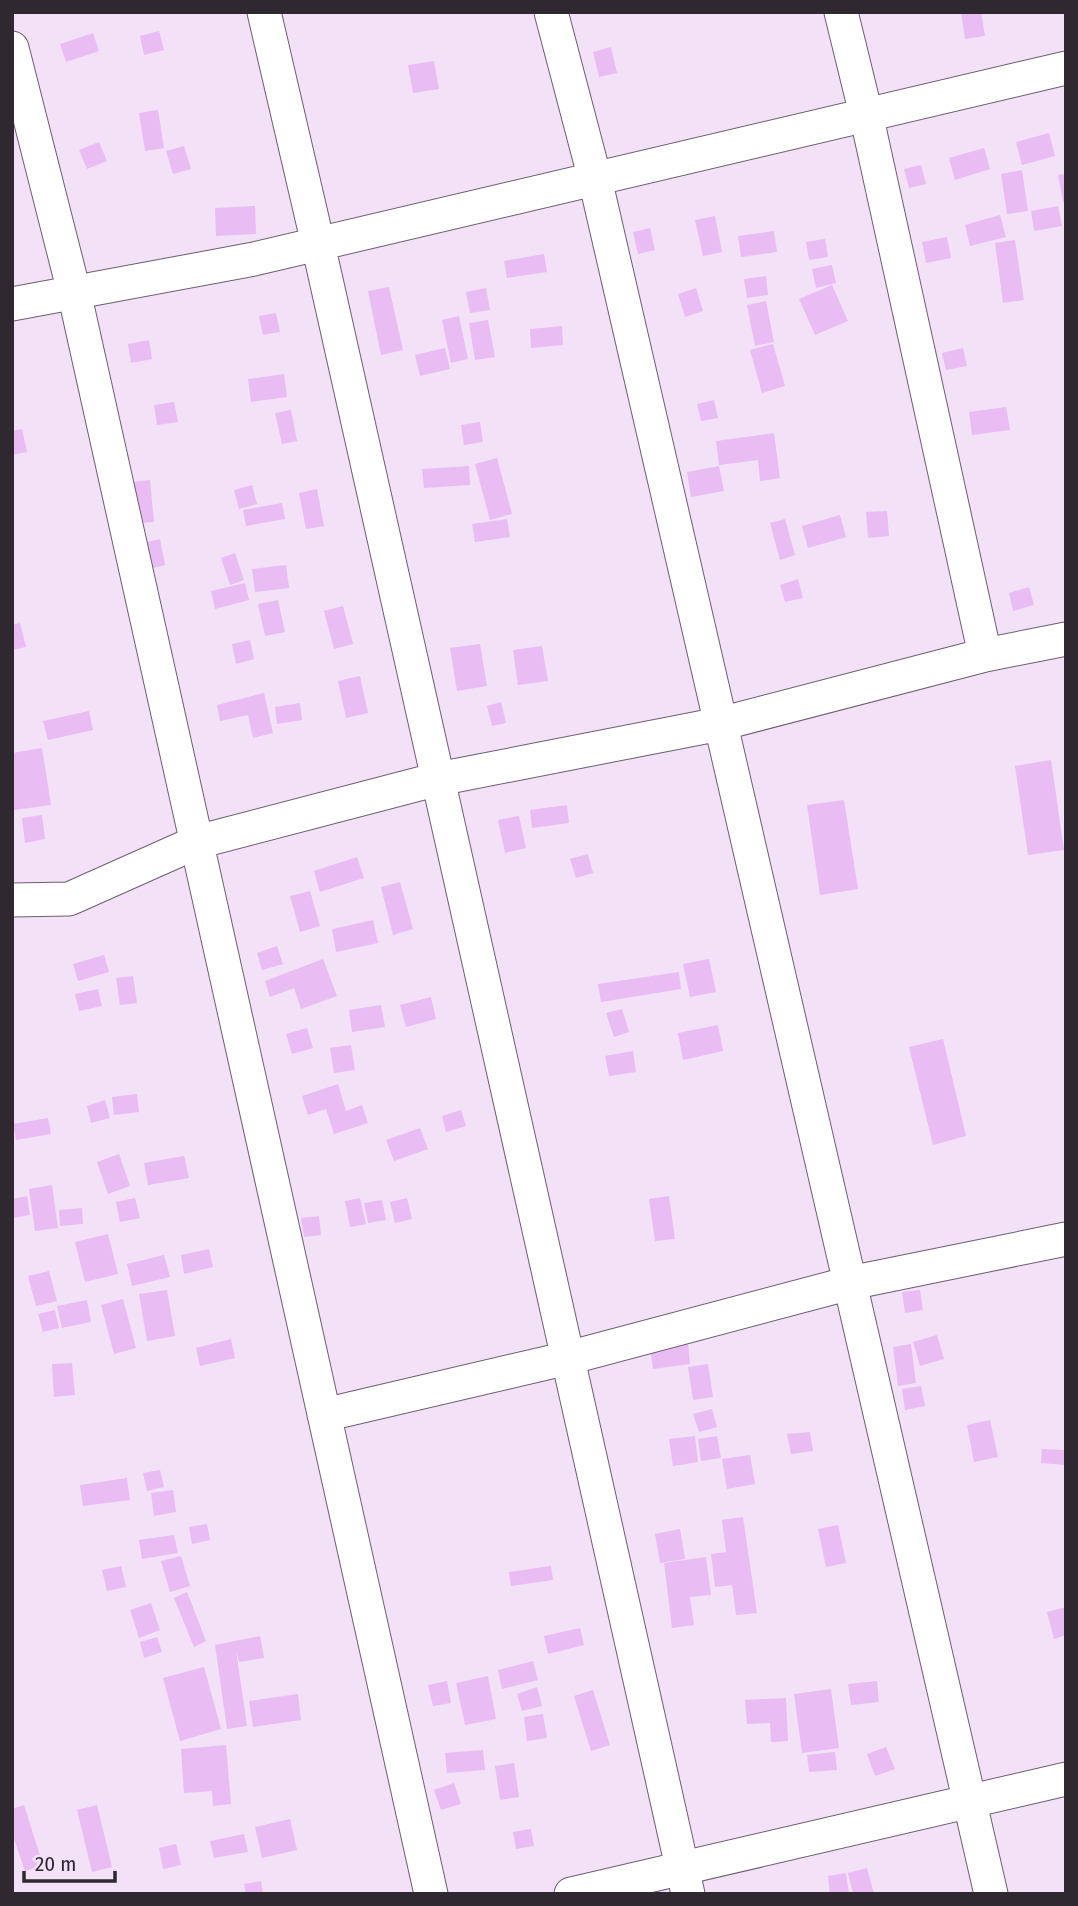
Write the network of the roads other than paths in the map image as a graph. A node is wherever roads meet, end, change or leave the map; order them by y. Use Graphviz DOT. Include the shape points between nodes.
graph roads {
  1 [pos="264,12"];
  2 [pos="551,12"];
  3 [pos="841,12"];
  4 [pos="12,48"];
  5 [pos="1066,68"];
  6 [pos="866,114"];
  7 [pos="595,179"];
  8 [pos="318,244"];
  9 [pos="74,292"];
  10 [pos="12,304"];
  11 [pos="1066,639"];
  12 [pos="985,654"];
  13 [pos="720,724"];
  14 [pos="438,779"];
  15 [pos="197,842"];
  16 [pos="12,900"];
  17 [pos="1066,1239"];
  18 [pos="850,1283"];
  19 [pos="568,1358"];
  20 [pos="324,1415"];
  21 [pos="1066,1779"];
  22 [pos="970,1801"];
  23 [pos="685,1881"];
  24 [pos="431,1894"];
  25 [pos="571,1894"];
  26 [pos="991,1894"];
  1 -- 8 [label="street"];
  2 -- 7 [label="street"];
  3 -- 6 [label="street"];
  4 -- 9 [label="street"];
  5 -- 6 [label="street"];
  6 -- 7 [label="street"];
  6 -- 12 [label="street"];
  7 -- 8 [label="street"];
  7 -- 13 [label="street"];
  8 -- 9 [label="street"];
  8 -- 14 [label="street"];
  9 -- 10 [label="street"];
  9 -- 15 [label="street"];
  11 -- 12 [label="street"];
  12 -- 13 [label="street"];
  13 -- 14 [label="street"];
  13 -- 18 [label="street"];
  14 -- 15 [label="street"];
  14 -- 19 [label="street"];
  15 -- 16 [label="street" via="69,900"];
  15 -- 20 [label="street"];
  17 -- 18 [label="street"];
  18 -- 19 [label="street"];
  18 -- 22 [label="street"];
  19 -- 20 [label="street"];
  19 -- 23 [label="street"];
  20 -- 24 [label="street"];
  21 -- 22 [label="street"];
  22 -- 23 [label="street"];
  22 -- 26 [label="street"];
  23 -- 25 [label="street"];
}
